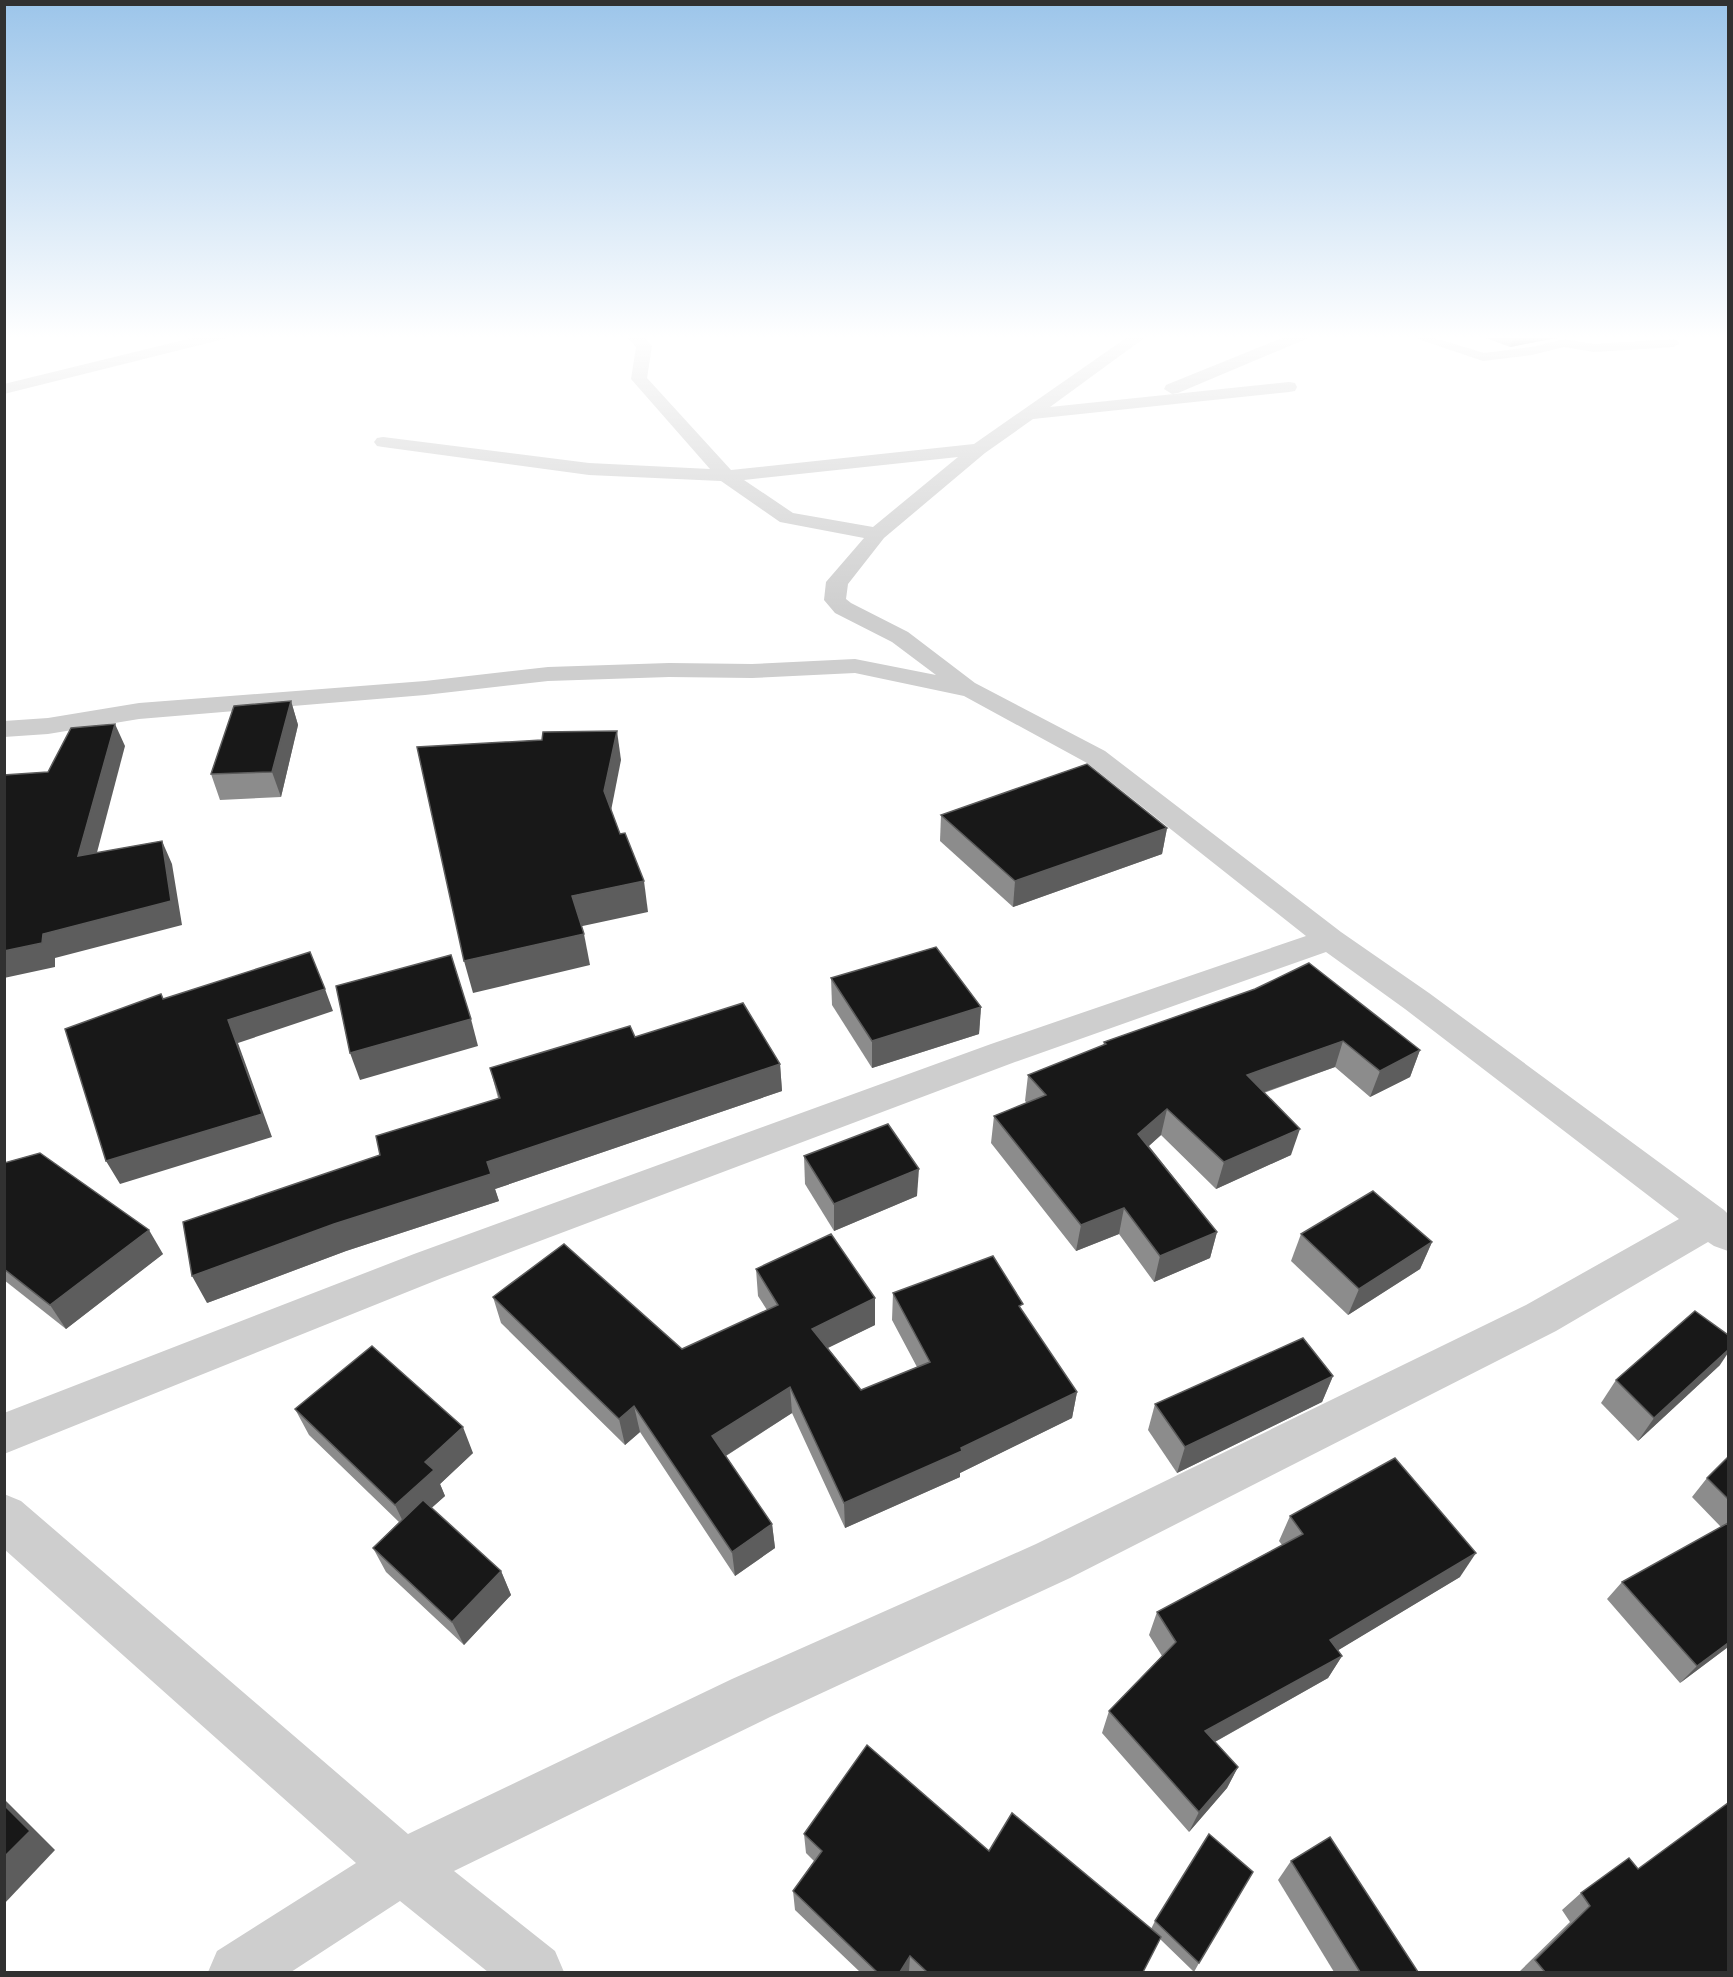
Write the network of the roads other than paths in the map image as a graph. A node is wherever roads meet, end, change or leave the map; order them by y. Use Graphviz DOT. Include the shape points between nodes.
graph roads {
  1 [pos="683,428"];
  2 [pos="1007,428"];
  3 [pos="382,442"];
  4 [pos="979,449"];
  5 [pos="726,476"];
  6 [pos="877,534"];
  7 [pos="972,690"];
  8 [pos="4,729"];
  9 [pos="1330,939"];
  10 [pos="1719,1228"];
  11 [pos="4,1434"];
  12 [pos="4,1517"];
  13 [pos="402,1866"];
  14 [pos="238,1972"];
  15 [pos="534,1972"];
  1 -- 5 [label="street"];
  2 -- 4 [label="street"];
  3 -- 5 [label="street" via="589,469"];
  4 -- 5 [label="street"];
  4 -- 6 [label="street"];
  5 -- 6 [label="street" via="787,518"];
  6 -- 7 [label="street" via="837,582 835,600 900,637"];
  7 -- 8 [label="street" via="855,666 559,674 139,711"];
  7 -- 9 [label="street" via="1096,757"];
  9 -- 10 [label="street"];
  9 -- 11 [label="street" via="1004,1053 428,1266"];
  10 -- 13 [label="street" via="1053,1561 751,1698"];
  12 -- 13 [label="street"];
  13 -- 14 [label="street"];
  13 -- 15 [label="street"];
}
